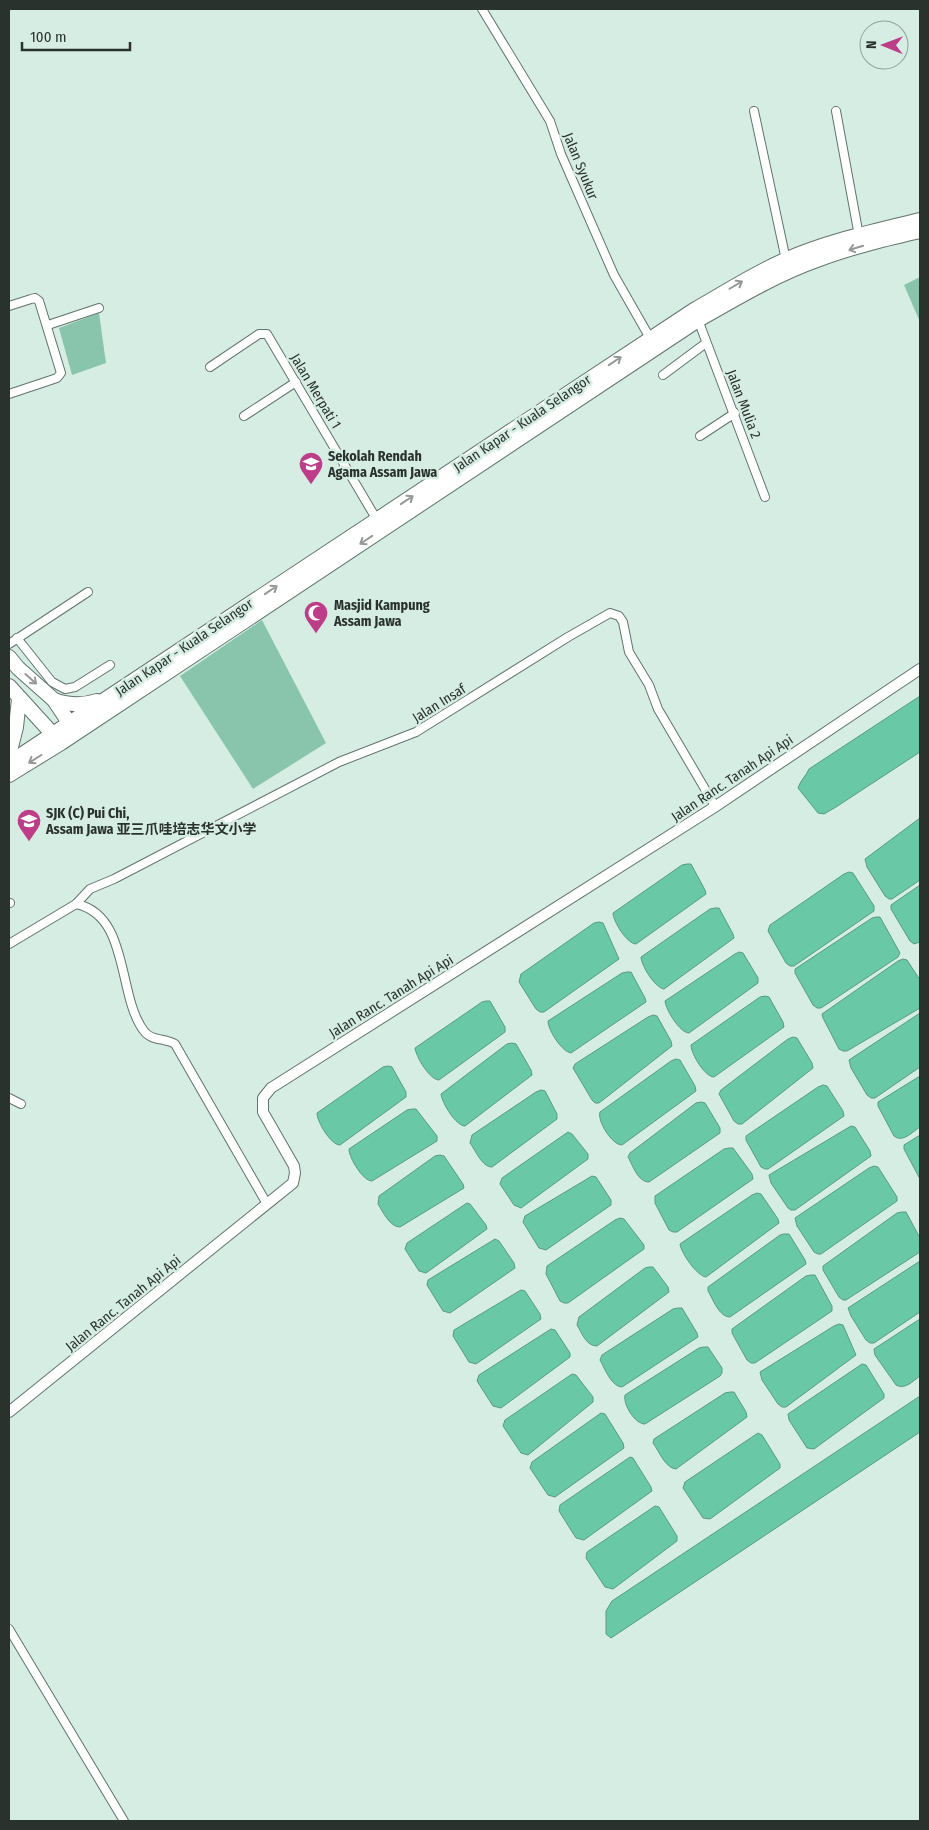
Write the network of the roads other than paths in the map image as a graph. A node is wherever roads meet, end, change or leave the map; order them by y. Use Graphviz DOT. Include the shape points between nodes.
graph roads {
  1 [pos="482,9"];
  2 [pos="836,111"];
  3 [pos="754,112"];
  4 [pos="920,220"];
  5 [pos="920,231"];
  6 [pos="858,236"];
  7 [pos="786,260"];
  8 [pos="9,306"];
  9 [pos="99,308"];
  10 [pos="696,315"];
  11 [pos="48,325"];
  12 [pos="650,338"];
  13 [pos="706,342"];
  14 [pos="210,367"];
  15 [pos="663,374"];
  16 [pos="296,382"];
  17 [pos="9,394"];
  18 [pos="735,413"];
  19 [pos="244,416"];
  20 [pos="700,436"];
  21 [pos="766,498"];
  22 [pos="377,520"];
  23 [pos="88,592"];
  24 [pos="17,638"];
  25 [pos="9,644"];
  26 [pos="9,657"];
  27 [pos="110,665"];
  28 [pos="920,669"];
  29 [pos="9,686"];
  30 [pos="112,695"];
  31 [pos="18,699"];
  32 [pos="54,700"];
  33 [pos="76,728"];
  34 [pos="53,739"];
  35 [pos="9,755"];
  36 [pos="9,763"];
  37 [pos="9,776"];
  38 [pos="715,806"];
  39 [pos="76,904"];
  40 [pos="9,944"];
  41 [pos="9,1098"];
  42 [pos="21,1104"];
  43 [pos="267,1204"];
  44 [pos="9,1412"];
  45 [pos="9,1629"];
  46 [pos="124,1821"];
  1 -- 12 [label="street, Jalan Syukur" via="550,121 561,154 614,275"];
  2 -- 6 [label="street"];
  3 -- 7 [label="street"];
  4 -- 6 [label="highway, Jalan Kapar - Kuala Selangor"];
  5 -- 10 [label="highway, Jalan Kapar - Kuala Selangor, one-way" via="817,260"];
  6 -- 7 [label="highway, Jalan Kapar - Kuala Selangor"];
  10 -- 7 [label="highway, Jalan Kapar - Kuala Selangor, one-way" via="758,273"];
  8 -- 11 [label="street" via="35,298 39,300"];
  9 -- 11 [label="street"];
  10 -- 12 [label="highway, Jalan Kapar - Kuala Selangor"];
  10 -- 13 [label="street, Jalan Mulia 2"];
  10 -- 33 [label="highway, Jalan Kapar - Kuala Selangor, one-way"];
  11 -- 17 [label="street" via="61,375"];
  22 -- 12 [label="highway, Jalan Kapar - Kuala Selangor, one-way"];
  13 -- 15 [label="street"];
  13 -- 18 [label="street, Jalan Mulia 2"];
  14 -- 16 [label="street, Jalan Merpati 1" via="264,333 269,336"];
  16 -- 19 [label="street"];
  16 -- 22 [label="street, Jalan Merpati 1"];
  18 -- 20 [label="street"];
  18 -- 21 [label="street, Jalan Mulia 2"];
  30 -- 22 [label="highway, Jalan Kapar - Kuala Selangor, one-way"];
  23 -- 24 [label="street"];
  24 -- 25 [label="street"];
  24 -- 27 [label="street" via="52,682 65,689 76,687"];
  26 -- 32 [label="highway, one-way"];
  28 -- 38 [label="street, Jalan Ranc. Tanah Api Api"];
  29 -- 31 [label="highway"];
  30 -- 32 [label="highway" via="81,705"];
  30 -- 33 [label="highway, Jalan Kapar - Kuala Selangor"];
  31 -- 34 [label="highway"];
  31 -- 35 [label="highway"];
  32 -- 33 [label="highway"];
  33 -- 34 [label="highway, Jalan Kapar - Kuala Selangor"];
  34 -- 36 [label="highway"];
  34 -- 37 [label="highway, one-way"];
  38 -- 39 [label="street, Jalan Insaf" via="629,652 623,622 610,613 416,732 339,762 267,798 90,889"];
  38 -- 43 [label="street, Jalan Ranc. Tanah Api Api" via="272,1088 263,1098 263,1112 295,1173 289,1188"];
  39 -- 40 [label="street"];
  39 -- 43 [label="street" via="89,907 106,925 115,941 138,1021 149,1036 175,1044"];
  41 -- 42 [label="street"];
  43 -- 44 [label="street, Jalan Ranc. Tanah Api Api"];
  45 -- 46 [label="street"];
}
